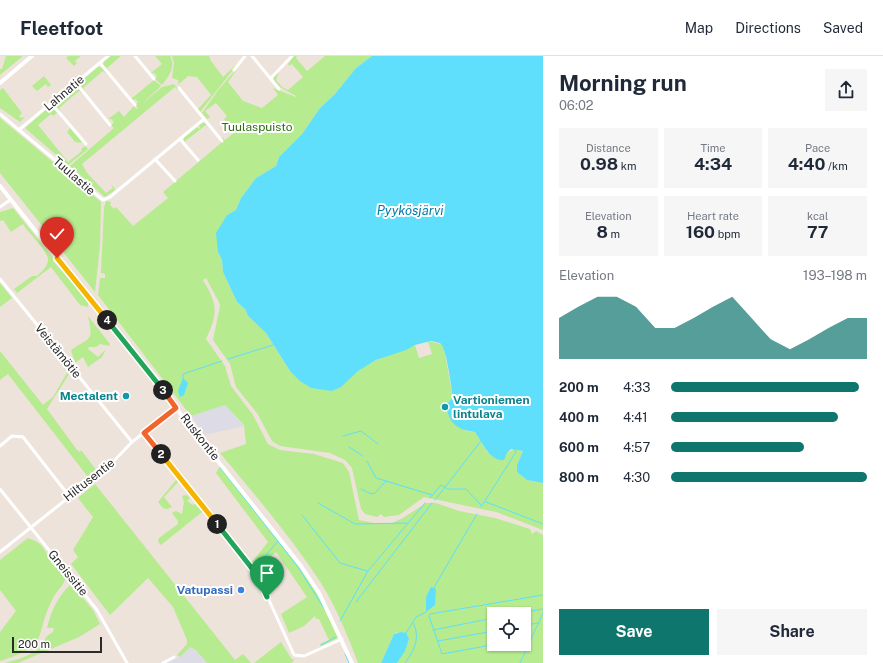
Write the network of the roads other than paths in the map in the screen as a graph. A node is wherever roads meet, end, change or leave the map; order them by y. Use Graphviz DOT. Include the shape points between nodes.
graph roads {
  1 [pos="32,56"];
  2 [pos="108,56"];
  3 [pos="135,56"];
  4 [pos="245,56"];
  5 [pos="252,56"];
  6 [pos="292,56"];
  7 [pos="100,63"];
  8 [pos="234,70"];
  9 [pos="271,78"];
  10 [pos="154,79"];
  11 [pos="0,83"];
  12 [pos="76,83"];
  13 [pos="179,88"];
  14 [pos="279,89"];
  15 [pos="51,103"];
  16 [pos="135,105"];
  17 [pos="0,114"];
  18 [pos="204,119"];
  19 [pos="110,125"];
  20 [pos="20,129"];
  21 [pos="180,139"];
  22 [pos="222,141"];
  23 [pos="86,144"];
  24 [pos="155,159"];
  25 [pos="198,160"];
  26 [pos="175,181"];
  27 [pos="0,186"];
  28 [pos="10,200"];
  29 [pos="0,207"];
  30 [pos="0,278"];
  31 [pos="176,408"];
  32 [pos="144,433"];
  33 [pos="132,442"];
  34 [pos="0,446"];
  35 [pos="0,489"];
  36 [pos="69,496"];
  37 [pos="31,527"];
  38 [pos="0,552"];
  39 [pos="342,640"];
  40 [pos="174,657"];
  41 [pos="127,663"];
  42 [pos="163,663"];
  43 [pos="352,663"];
  1 -- 11 [label="main road"];
  2 -- 7 [label="street, Lahnatie"];
  3 -- 10 [label="street"];
  4 -- 8 [label="street"];
  5 -- 9 [label="street"];
  6 -- 9 [label="street"];
  7 -- 12 [label="street, Lahnatie"];
  7 -- 16 [label="street"];
  9 -- 14 [label="street"];
  12 -- 15 [label="street, Lahnatie"];
  12 -- 19 [label="street"];
  13 -- 18 [label="street"];
  15 -- 20 [label="street, Lahnatie"];
  15 -- 23 [label="street"];
  17 -- 20 [label="street, Tuulastie"];
  18 -- 21 [label="street, Tuulastie"];
  18 -- 22 [label="street"];
  20 -- 24 [label="street, Tuulastie" via="102,200 110,197"];
  21 -- 24 [label="street, Tuulastie"];
  21 -- 25 [label="street"];
  24 -- 26 [label="street"];
  27 -- 28 [label="main road, Ruskontie"];
  28 -- 29 [label="street"];
  28 -- 31 [label="main road, Ruskontie"];
  30 -- 33 [label="street, Veistämötie"];
  31 -- 32 [label="street, Hiltusentie"];
  31 -- 39 [label="main road, Ruskontie" via="301,566 319,593"];
  32 -- 33 [label="street, Hiltusentie"];
  32 -- 39 [label="street" via="258,576 294,655 304,656"];
  33 -- 36 [label="street, Hiltusentie" via="112,463"];
  34 -- 36 [label="street" via="12,436 23,437"];
  35 -- 37 [label="street, Gneissitie"];
  36 -- 37 [label="street, Hiltusentie"];
  37 -- 38 [label="street, Hiltusentie"];
  37 -- 41 [label="street, Gneissitie" via="97,610"];
  39 -- 43 [label="main road, Ruskontie"];
  40 -- 42 [label="street"];
}
